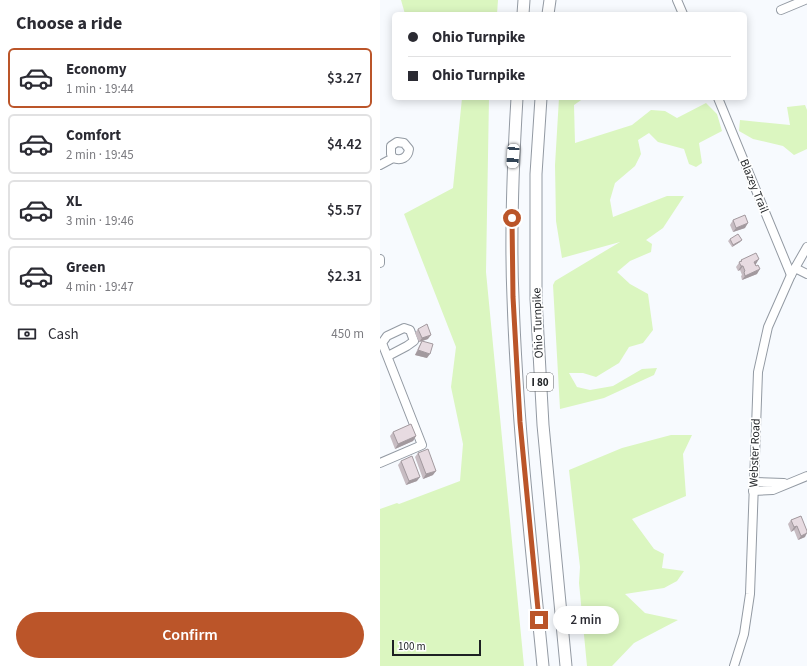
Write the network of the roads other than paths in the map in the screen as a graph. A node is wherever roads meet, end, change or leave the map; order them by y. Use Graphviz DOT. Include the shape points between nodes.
graph roads {
  1 [pos="524,0"];
  2 [pos="550,0"];
  3 [pos="677,0"];
  4 [pos="804,0"];
  5 [pos="781,10"];
  6 [pos="523,12"];
  7 [pos="548,12"];
  8 [pos="682,12"];
  9 [pos="517,100"];
  10 [pos="541,100"];
  11 [pos="719,100"];
  12 [pos="393,158"];
  13 [pos="380,165"];
  14 [pos="807,247"];
  15 [pos="380,258"];
  16 [pos="380,262"];
  17 [pos="793,271"];
  18 [pos="807,274"];
  19 [pos="388,356"];
  20 [pos="380,463"];
  21 [pos="807,476"];
  22 [pos="753,487"];
  23 [pos="543,666"];
  24 [pos="566,666"];
  25 [pos="734,666"];
  1 -- 6 [label="highway"];
  2 -- 7 [label="highway"];
  3 -- 8 [label="street"];
  4 -- 5 [label="street"];
  9 -- 23 [label="highway, Ohio Turnpike / I 80" via="512,171 513,297 520,422"];
  10 -- 24 [label="highway, Ohio Turnpike / I 80" via="536,174 536,299 543,425"];
  11 -- 17 [label="street, Blazey Trail"];
  12 -- 13 [label="street"];
  14 -- 17 [label="street, Webster Road"];
  15 -- 16 [label="street"];
  17 -- 18 [label="street"];
  17 -- 22 [label="street, Webster Road" via="768,327 758,372"];
  19 -- 20 [label="street" via="422,445"];
  21 -- 22 [label="street" via="789,483"];
  22 -- 25 [label="street, Webster Road" via="750,594 744,634"];
}
